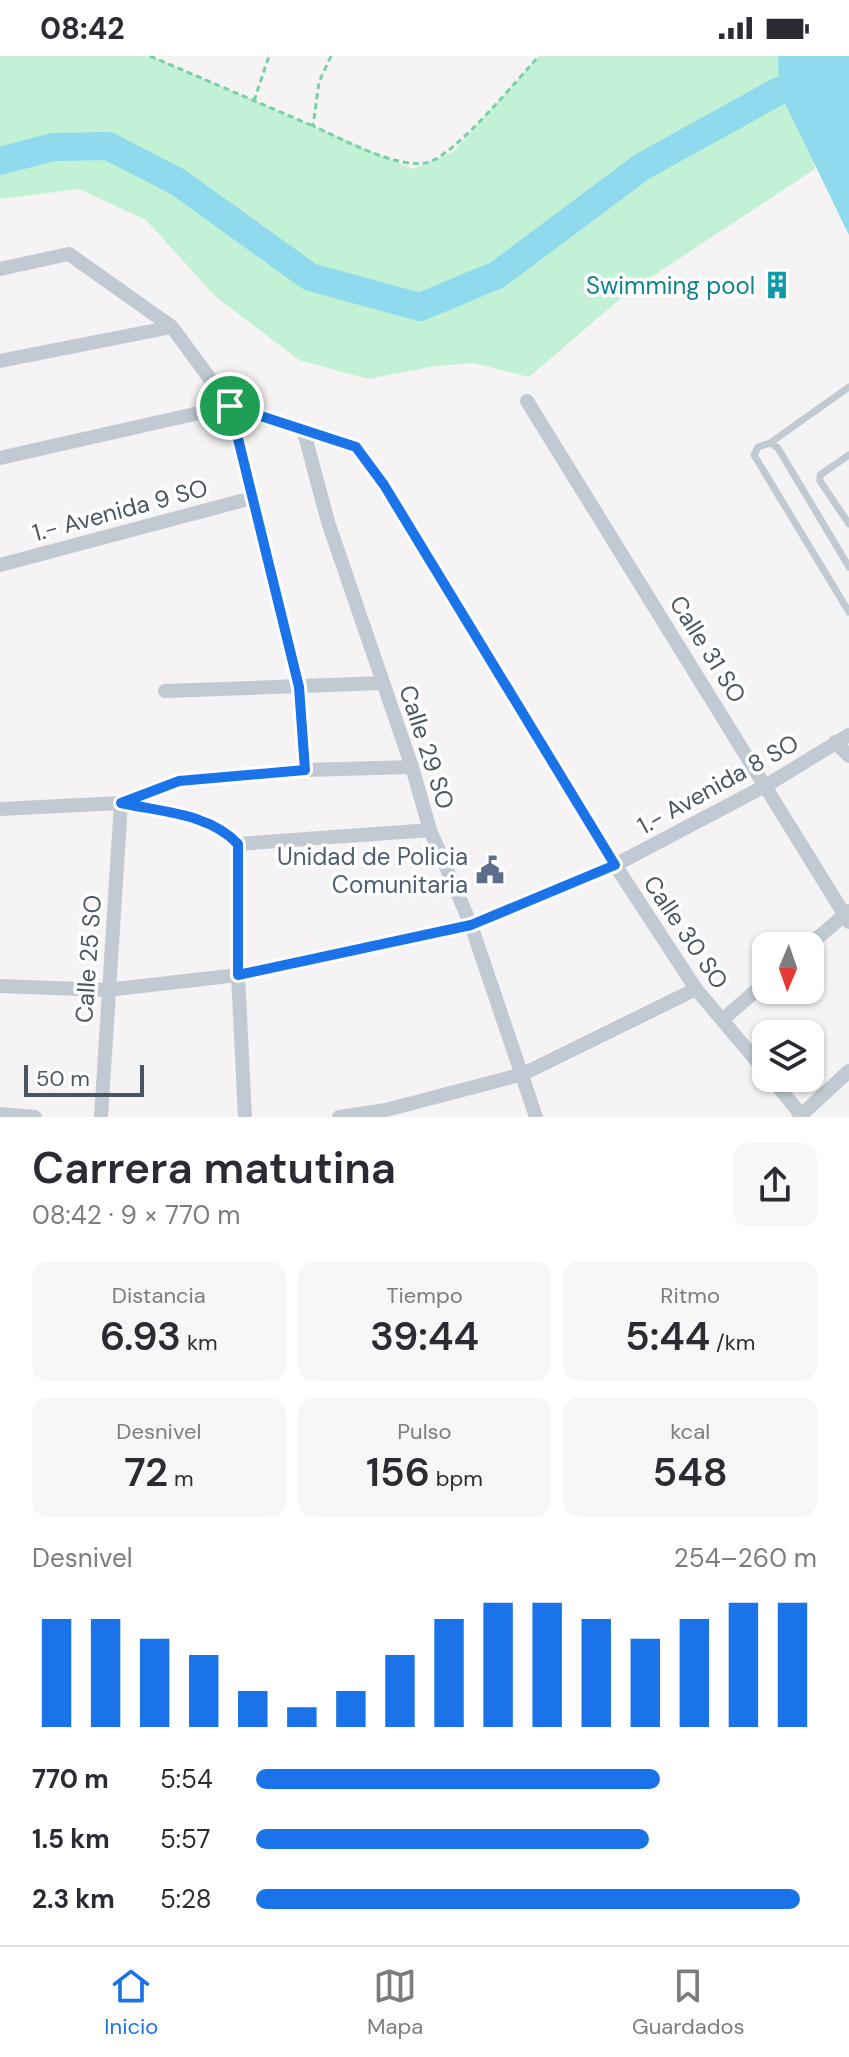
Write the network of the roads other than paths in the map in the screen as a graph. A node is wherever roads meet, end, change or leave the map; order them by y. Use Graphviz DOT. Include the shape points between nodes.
graph roads {
  1 [pos="0,269"];
  2 [pos="172,327"];
  3 [pos="0,361"];
  4 [pos="849,387"];
  5 [pos="527,401"];
  6 [pos="230,406"];
  7 [pos="304,432"];
  8 [pos="770,443"];
  9 [pos="849,455"];
  10 [pos="0,458"];
  11 [pos="252,498"];
  12 [pos="846,512"];
  13 [pos="849,524"];
  14 [pos="0,565"];
  15 [pos="849,567"];
  16 [pos="849,612"];
  17 [pos="383,683"];
  18 [pos="299,687"];
  19 [pos="165,691"];
  20 [pos="842,739"];
  21 [pos="849,756"];
  22 [pos="412,767"];
  23 [pos="305,770"];
  24 [pos="767,785"];
  25 [pos="121,803"];
  26 [pos="0,809"];
  27 [pos="430,830"];
  28 [pos="238,844"];
  29 [pos="615,865"];
  30 [pos="848,916"];
  31 [pos="471,925"];
  32 [pos="824,934"];
  33 [pos="238,975"];
  34 [pos="0,986"];
  35 [pos="696,989"];
  36 [pos="107,990"];
  37 [pos="752,994"];
  38 [pos="722,1020"];
  39 [pos="752,1055"];
  40 [pos="849,1071"];
  41 [pos="523,1074"];
  42 [pos="782,1092"];
  43 [pos="0,1114"];
  44 [pos="801,1116"];
  45 [pos="35,1117"];
  46 [pos="101,1117"];
  47 [pos="245,1117"];
  48 [pos="339,1117"];
  49 [pos="536,1117"];
  1 -- 2 [label="street" via="69,254"];
  2 -- 3 [label="street"];
  2 -- 6 [label="street"];
  4 -- 8 [label="lane"];
  5 -- 24 [label="street, Calle 31 SO"];
  6 -- 7 [label="street, Calle 30 SO"];
  6 -- 10 [label="street"];
  6 -- 11 [label="street"];
  7 -- 17 [label="street, Calle 29 SO" via="328,522"];
  7 -- 29 [label="street, Calle 30 SO" via="356,447 384,485"];
  8 -- 15 [label="lane" via="778,448"];
  8 -- 16 [label="lane" via="754,455"];
  9 -- 12 [label="lane" via="820,475 824,490"];
  11 -- 14 [label="street, 1.- Avenida 9 SO"];
  11 -- 18 [label="street"];
  12 -- 13 [label="lane"];
  17 -- 18 [label="street"];
  17 -- 22 [label="street, Calle 29 SO"];
  18 -- 19 [label="street"];
  18 -- 23 [label="street"];
  20 -- 21 [label="street"];
  20 -- 24 [label="street, 1.- Avenida 8 SO"];
  22 -- 23 [label="street"];
  22 -- 27 [label="street, Calle 29 SO"];
  23 -- 25 [label="street" via="179,781"];
  24 -- 29 [label="street, 1.- Avenida 8 SO"];
  24 -- 30 [label="street, Calle 31 SO"];
  25 -- 26 [label="street"];
  25 -- 28 [label="street" via="209,822"];
  25 -- 36 [label="street, Calle 25 SO"];
  27 -- 28 [label="street"];
  27 -- 31 [label="street, Calle 29 SO"];
  28 -- 33 [label="street"];
  29 -- 31 [label="street, 1.- Avenida 8 SO"];
  29 -- 35 [label="street, Calle 30 SO"];
  30 -- 32 [label="street"];
  31 -- 33 [label="street, 1.- Avenida 8 SO"];
  31 -- 41 [label="street, Calle 29 SO"];
  33 -- 36 [label="street, 1.- Avenida 8 SO"];
  33 -- 47 [label="street"];
  34 -- 36 [label="street, 1.- Avenida 8 SO"];
  35 -- 38 [label="street, Calle 30 SO"];
  35 -- 41 [label="street"];
  36 -- 46 [label="street, Calle 25 SO"];
  37 -- 38 [label="street"];
  38 -- 39 [label="street, Calle 30 SO"];
  40 -- 44 [label="street"];
  41 -- 48 [label="street"];
  41 -- 49 [label="street, Calle 29 SO"];
  42 -- 44 [label="street"];
  43 -- 45 [label="street"];
}
